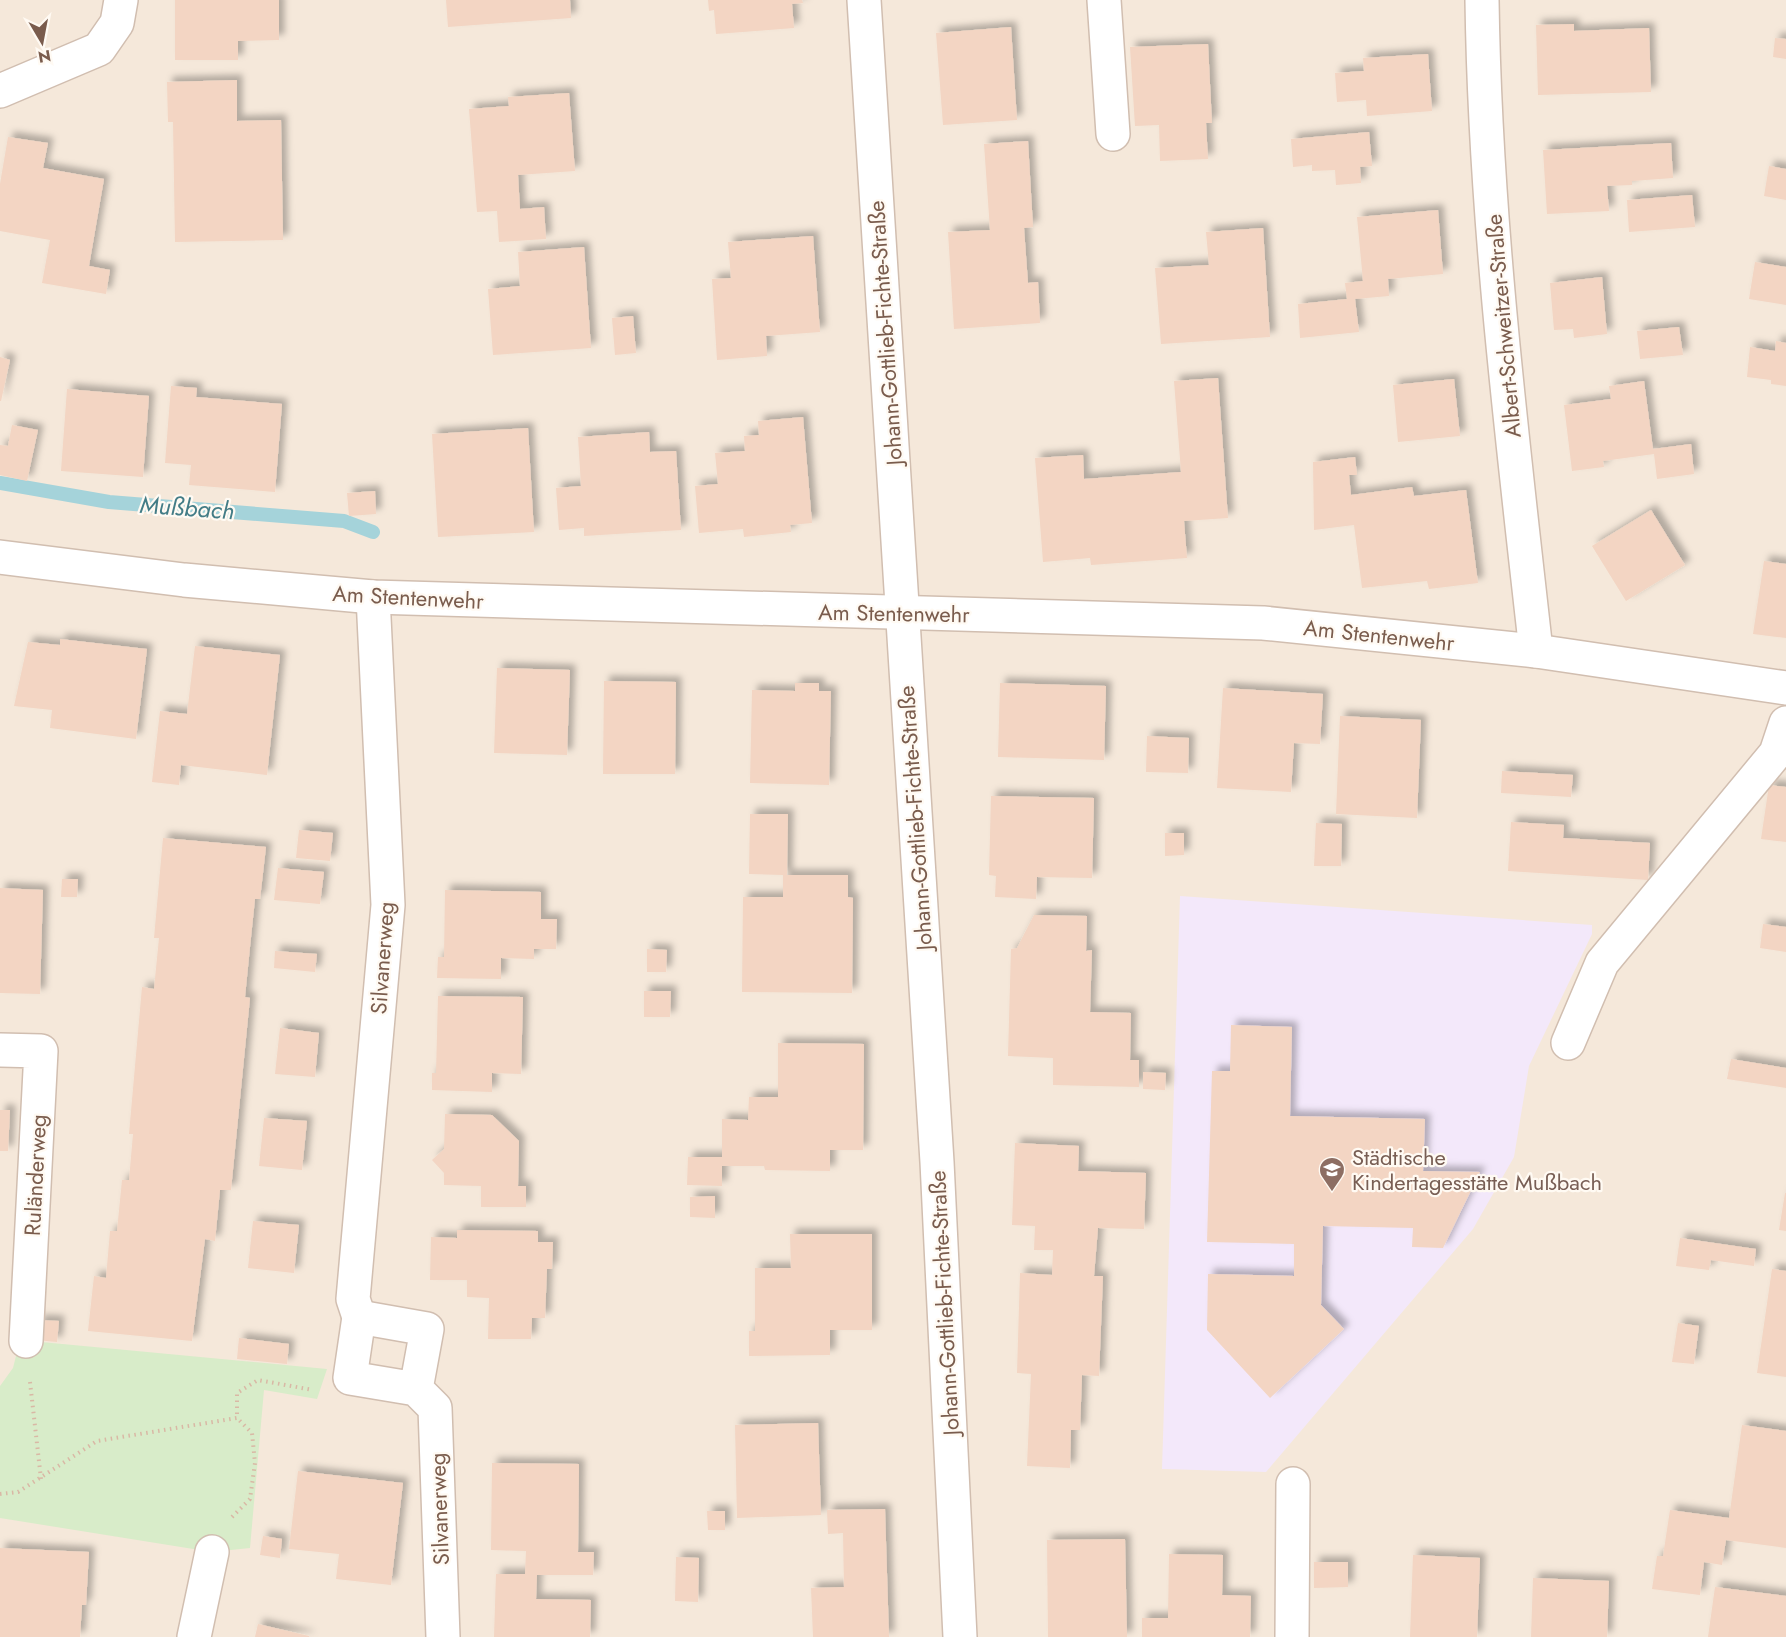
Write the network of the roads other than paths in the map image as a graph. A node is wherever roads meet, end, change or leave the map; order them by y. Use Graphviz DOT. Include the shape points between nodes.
graph roads {
  1 [pos="121,0"];
  2 [pos="864,0"];
  3 [pos="1104,0"];
  4 [pos="1482,0"];
  5 [pos="0,91"];
  6 [pos="1113,134"];
  7 [pos="0,557"];
  8 [pos="373,597"];
  9 [pos="902,613"];
  10 [pos="1536,651"];
  11 [pos="1786,688"];
  12 [pos="1786,723"];
  13 [pos="1568,1043"];
  14 [pos="0,1050"];
  15 [pos="359,1317"];
  16 [pos="26,1341"];
  17 [pos="416,1389"];
  18 [pos="1293,1484"];
  19 [pos="212,1552"];
  20 [pos="194,1637"];
  21 [pos="443,1637"];
  22 [pos="960,1637"];
  23 [pos="1292,1637"];
  1 -- 5 [label="street" via="117,23 99,49"];
  2 -- 9 [label="street, Johann-Gottlieb-Fichte-Straße"];
  3 -- 6 [label="street"];
  4 -- 10 [label="street, Albert-Schweitzer-Straße" via="1507,380"];
  7 -- 8 [label="street, Am Stentenwehr" via="184,580"];
  8 -- 9 [label="street, Am Stentenwehr"];
  8 -- 15 [label="street, Silvanerweg" via="387,905 353,1299"];
  9 -- 10 [label="street, Am Stentenwehr" via="1263,623"];
  9 -- 22 [label="street, Johann-Gottlieb-Fichte-Straße" via="937,1162"];
  10 -- 11 [label="street, Am Stentenwehr"];
  12 -- 13 [label="street" via="1776,753 1602,963"];
  14 -- 16 [label="street, Ruländerweg" via="41,1051"];
  15 -- 17 [label="street, Silvanerweg" via="350,1378"];
  15 -- 17 [label="street" via="427,1329"];
  17 -- 21 [label="street, Silvanerweg" via="435,1408"];
  18 -- 23 [label="street"];
  19 -- 20 [label="street"];
}
